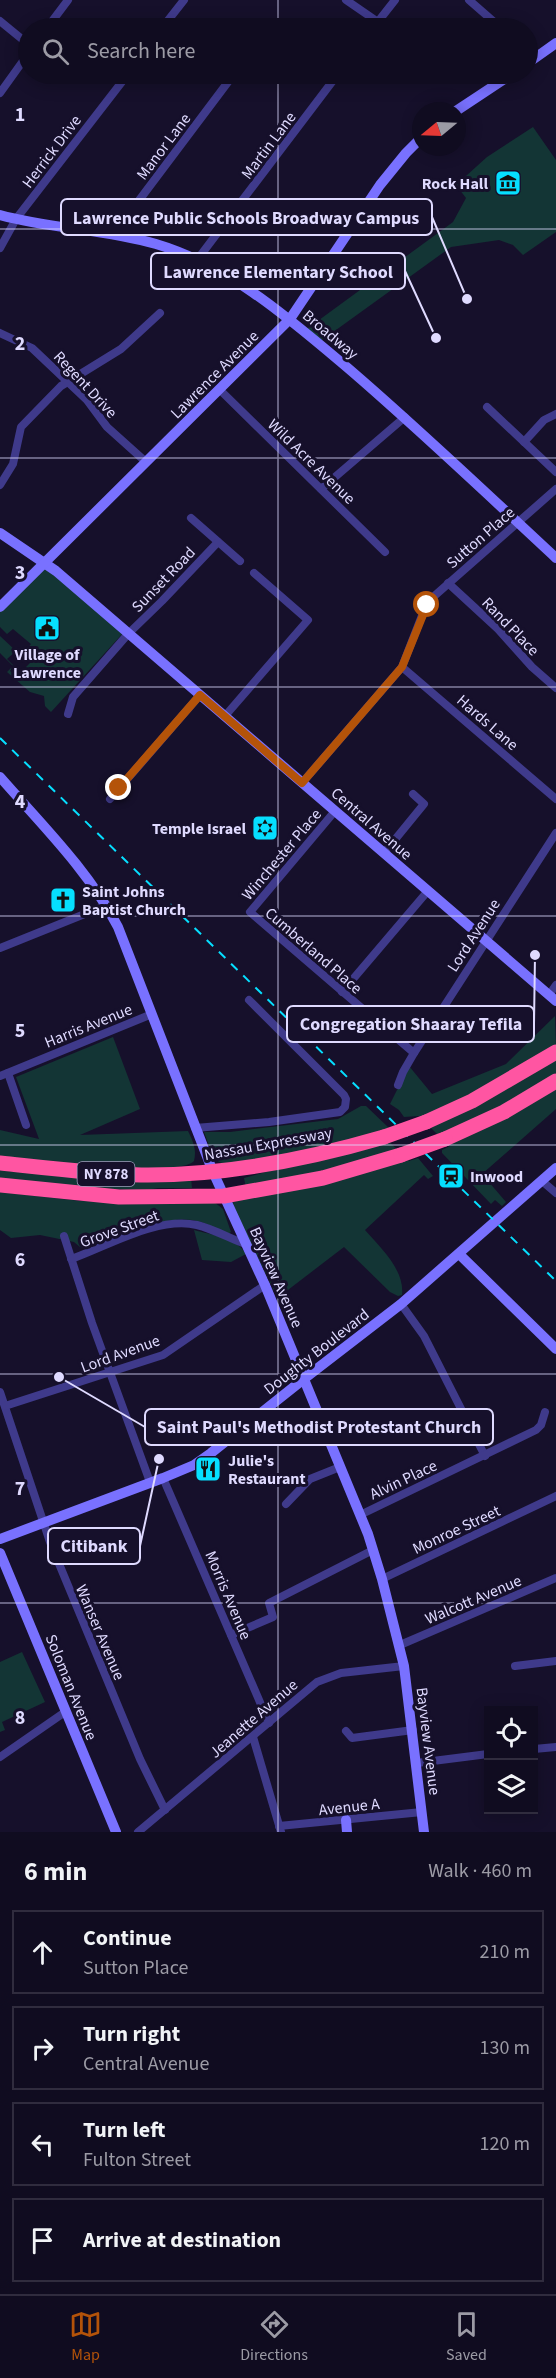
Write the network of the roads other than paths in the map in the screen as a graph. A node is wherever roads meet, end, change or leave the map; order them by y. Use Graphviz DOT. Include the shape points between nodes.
graph roads {
  1 [pos="68,0"];
  2 [pos="184,0"];
  3 [pos="345,0"];
  4 [pos="395,0"];
  5 [pos="470,0"];
  6 [pos="54,18"];
  7 [pos="170,18"];
  8 [pos="367,18"];
  9 [pos="381,18"];
  10 [pos="490,18"];
  11 [pos="0,21"];
  12 [pos="18,36"];
  13 [pos="556,43"];
  14 [pos="538,56"];
  15 [pos="18,68"];
  16 [pos="120,84"];
  17 [pos="226,84"];
  18 [pos="330,84"];
  19 [pos="497,84"];
  20 [pos="0,93"];
  21 [pos="466,104"];
  22 [pos="412,147"];
  23 [pos="0,215"];
  24 [pos="16,219"];
  25 [pos="112,235"];
  26 [pos="0,248"];
  27 [pos="196,260"];
  28 [pos="160,313"];
  29 [pos="290,319"];
  30 [pos="0,333"];
  31 [pos="68,382"];
  32 [pos="220,390"];
  33 [pos="487,407"];
  34 [pos="556,414"];
  35 [pos="405,417"];
  36 [pos="524,442"];
  37 [pos="146,462"];
  38 [pos="556,472"];
  39 [pos="0,485"];
  40 [pos="321,489"];
  41 [pos="556,489"];
  42 [pos="191,518"];
  43 [pos="518,523"];
  44 [pos="0,533"];
  45 [pos="218,542"];
  46 [pos="386,552"];
  47 [pos="556,558"];
  48 [pos="240,561"];
  49 [pos="45,563"];
  50 [pos="254,573"];
  51 [pos="448,583"];
  52 [pos="0,607"];
  53 [pos="128,634"];
  54 [pos="402,667"];
  55 [pos="556,688"];
  56 [pos="200,695"];
  57 [pos="68,714"];
  58 [pos="225,716"];
  59 [pos="0,777"];
  60 [pos="302,783"];
  61 [pos="413,794"];
  62 [pos="110,799"];
  63 [pos="556,799"];
  64 [pos="335,811"];
  65 [pos="556,834"];
  66 [pos="384,853"];
  67 [pos="427,891"];
  68 [pos="107,905"];
  69 [pos="252,914"];
  70 [pos="485,941"];
  71 [pos="0,948"];
  72 [pos="556,986"];
  73 [pos="342,992"];
  74 [pos="552,998"];
  75 [pos="249,999"];
  76 [pos="152,1014"];
  77 [pos="556,1052"];
  78 [pos="414,1053"];
  79 [pos="4,1074"];
  80 [pos="556,1081"];
  81 [pos="398,1085"];
  82 [pos="26,1125"];
  83 [pos="195,1128"];
  84 [pos="0,1163"];
  85 [pos="556,1168"];
  86 [pos="213,1172"];
  87 [pos="542,1181"];
  88 [pos="0,1185"];
  89 [pos="556,1194"];
  90 [pos="224,1196"];
  91 [pos="63,1236"];
  92 [pos="245,1244"];
  93 [pos="459,1254"];
  94 [pos="71,1259"];
  95 [pos="265,1285"];
  96 [pos="401,1304"];
  97 [pos="556,1349"];
  98 [pos="110,1372"];
  99 [pos="304,1378"];
  100 [pos="0,1392"];
  101 [pos="5,1406"];
  102 [pos="545,1412"];
  103 [pos="485,1456"];
  104 [pos="340,1467"];
  105 [pos="164,1478"];
  106 [pos="150,1482"];
  107 [pos="556,1496"];
  108 [pos="286,1504"];
  109 [pos="360,1515"];
  110 [pos="43,1523"];
  111 [pos="0,1539"];
  112 [pos="373,1550"];
  113 [pos="0,1553"];
  114 [pos="556,1578"];
  115 [pos="382,1579"];
  116 [pos="231,1635"];
  117 [pos="400,1645"];
  118 [pos="556,1661"];
  119 [pos="404,1666"];
  120 [pos="515,1666"];
  121 [pos="65,1712"];
  122 [pos="269,1723"];
  123 [pos="413,1730"];
  124 [pos="346,1731"];
  125 [pos="253,1737"];
  126 [pos="556,1747"];
  127 [pos="538,1749"];
  128 [pos="484,1755"];
  129 [pos="0,1757"];
  130 [pos="417,1763"];
  131 [pos="165,1810"];
  132 [pos="422,1812"];
  133 [pos="346,1820"];
  134 [pos="280,1829"];
  135 [pos="116,1832"];
  136 [pos="138,1832"];
  137 [pos="347,1832"];
  138 [pos="424,1832"];
  1 -- 6 [label="street"];
  2 -- 7 [label="street"];
  3 -- 8 [label="street"];
  4 -- 9 [label="street"];
  5 -- 10 [label="street"];
  11 -- 12 [label="street"];
  13 -- 14 [label="street"];
  15 -- 20 [label="street"];
  16 -- 24 [label="street, Herrick Drive"];
  17 -- 25 [label="street, Manor Lane"];
  18 -- 27 [label="street, Martin Lane"];
  19 -- 21 [label="street"];
  22 -- 29 [label="street, Lawrence Avenue" via="380,185"];
  23 -- 24 [label="street, Broadway"];
  24 -- 25 [label="street, Broadway"];
  24 -- 26 [label="street, Herrick Drive"];
  25 -- 27 [label="street, Broadway" via="156,244"];
  27 -- 29 [label="street, Broadway" via="232,279"];
  28 -- 31 [label="street" via="121,349"];
  29 -- 32 [label="street, Lawrence Avenue"];
  29 -- 35 [label="street, Broadway"];
  30 -- 31 [label="street, Regent Drive" via="32,348"];
  31 -- 37 [label="street, Regent Drive" via="107,427"];
  31 -- 39 [label="street" via="21,427 14,464"];
  32 -- 37 [label="street, Lawrence Avenue"];
  32 -- 40 [label="street, Wild Acre Avenue"];
  33 -- 36 [label="street"];
  34 -- 36 [label="street" via="544,420"];
  35 -- 40 [label="street"];
  35 -- 43 [label="street, Broadway"];
  36 -- 38 [label="street"];
  37 -- 49 [label="street, Lawrence Avenue"];
  40 -- 46 [label="street, Wild Acre Avenue"];
  41 -- 43 [label="street, Sutton Place"];
  42 -- 45 [label="street"];
  43 -- 47 [label="street, Broadway"];
  43 -- 51 [label="street, Sutton Place"];
  44 -- 49 [label="street, Central Avenue"];
  45 -- 48 [label="street"];
  45 -- 53 [label="street, Sunset Road"];
  49 -- 52 [label="street, Lawrence Avenue"];
  49 -- 53 [label="street, Central Avenue"];
  50 -- 58 [label="street" via="308,620"];
  51 -- 54 [label="street, Sutton Place" via="427,605"];
  51 -- 55 [label="street, Rand Place"];
  53 -- 56 [label="street, Central Avenue"];
  53 -- 57 [label="street, Sunset Road" via="73,697"];
  54 -- 60 [label="street, Sutton Place"];
  54 -- 63 [label="street, Hards Lane"];
  56 -- 58 [label="street, Central Avenue"];
  56 -- 62 [label="street"];
  58 -- 60 [label="street, Central Avenue"];
  59 -- 68 [label="street, Bayview Avenue"];
  60 -- 64 [label="street, Central Avenue"];
  61 -- 66 [label="street" via="424,804"];
  64 -- 66 [label="street, Central Avenue"];
  64 -- 69 [label="street, Winchester Place"];
  65 -- 70 [label="street, Lord Avenue"];
  66 -- 67 [label="street, Central Avenue"];
  67 -- 70 [label="street, Central Avenue"];
  67 -- 73 [label="street"];
  68 -- 71 [label="street"];
  68 -- 76 [label="street, Bayview Avenue"];
  69 -- 73 [label="street, Cumberland Place"];
  70 -- 74 [label="street, Central Avenue"];
  70 -- 78 [label="street, Lord Avenue"];
  72 -- 74 [label="street"];
  73 -- 78 [label="street, Cumberland Place"];
  75 -- 83 [label="street" via="344,1095 346,1104 340,1112"];
  76 -- 79 [label="street, Harris Avenue"];
  76 -- 83 [label="street, Bayview Avenue"];
  77 -- 86 [label="highway, Nassau Expressway / NY 878, bridge" via="472,1101 384,1137 317,1156"];
  78 -- 81 [label="street, Lord Avenue"];
  79 -- 82 [label="street"];
  80 -- 90 [label="highway, NY 878, bridge" via="504,1112 401,1155 323,1178"];
  83 -- 86 [label="street, Bayview Avenue"];
  84 -- 86 [label="highway, Nassau Expressway / NY 878" via="119,1174"];
  85 -- 87 [label="street, Doughty Boulevard"];
  86 -- 90 [label="street, Bayview Avenue"];
  87 -- 89 [label="street"];
  87 -- 93 [label="street, Doughty Boulevard"];
  88 -- 90 [label="highway, NY 878" via="118,1197"];
  90 -- 92 [label="street, Bayview Avenue"];
  91 -- 94 [label="street"];
  92 -- 94 [label="street, Grove Street" via="197,1226 167,1224"];
  92 -- 95 [label="street, Bayview Avenue"];
  93 -- 96 [label="street, Doughty Boulevard"];
  93 -- 97 [label="street"];
  94 -- 98 [label="street"];
  95 -- 98 [label="street, Lord Avenue" via="163,1355"];
  95 -- 99 [label="street, Bayview Avenue"];
  96 -- 99 [label="street, Doughty Boulevard"];
  96 -- 103 [label="street" via="424,1336"];
  98 -- 101 [label="street, Lord Avenue"];
  98 -- 106 [label="street"];
  99 -- 104 [label="street, Bayview Avenue"];
  99 -- 105 [label="street, Doughty Boulevard" via="211,1453"];
  100 -- 101 [label="street, Wanser Avenue"];
  101 -- 110 [label="street, Wanser Avenue"];
  102 -- 103 [label="street, Alvin Place" via="537,1429"];
  103 -- 109 [label="street, Alvin Place"];
  104 -- 108 [label="street" via="310,1479"];
  104 -- 109 [label="street, Bayview Avenue"];
  105 -- 106 [label="street, Doughty Boulevard"];
  105 -- 116 [label="street, Morris Avenue"];
  106 -- 110 [label="street, Doughty Boulevard"];
  107 -- 115 [label="street, Monroe Street"];
  109 -- 112 [label="street, Bayview Avenue"];
  110 -- 111 [label="street, Doughty Boulevard"];
  110 -- 131 [label="street, Wanser Avenue"];
  112 -- 115 [label="street, Bayview Avenue"];
  112 -- 116 [label="street" via="269,1604 273,1617"];
  113 -- 121 [label="street, Soloman Avenue"];
  114 -- 117 [label="street, Walcott Avenue"];
  115 -- 117 [label="street, Bayview Avenue"];
  116 -- 122 [label="street, Morris Avenue"];
  117 -- 119 [label="street, Bayview Avenue"];
  118 -- 120 [label="street"];
  119 -- 122 [label="street, Jeanette Avenue" via="328,1676 308,1688"];
  119 -- 123 [label="street, Bayview Avenue"];
  121 -- 129 [label="street"];
  121 -- 135 [label="street, Soloman Avenue"];
  122 -- 125 [label="street, Jeanette Avenue"];
  123 -- 124 [label="street" via="352,1738"];
  123 -- 130 [label="street, Bayview Avenue"];
  125 -- 131 [label="street, Jeanette Avenue"];
  125 -- 134 [label="street"];
  126 -- 127 [label="street"];
  128 -- 130 [label="street"];
  130 -- 132 [label="street, Bayview Avenue"];
  131 -- 136 [label="street, Jeanette Avenue"];
  132 -- 133 [label="street, Avenue A"];
  132 -- 138 [label="street, Bayview Avenue"];
  133 -- 134 [label="street, Avenue A"];
  133 -- 137 [label="street"];
}
